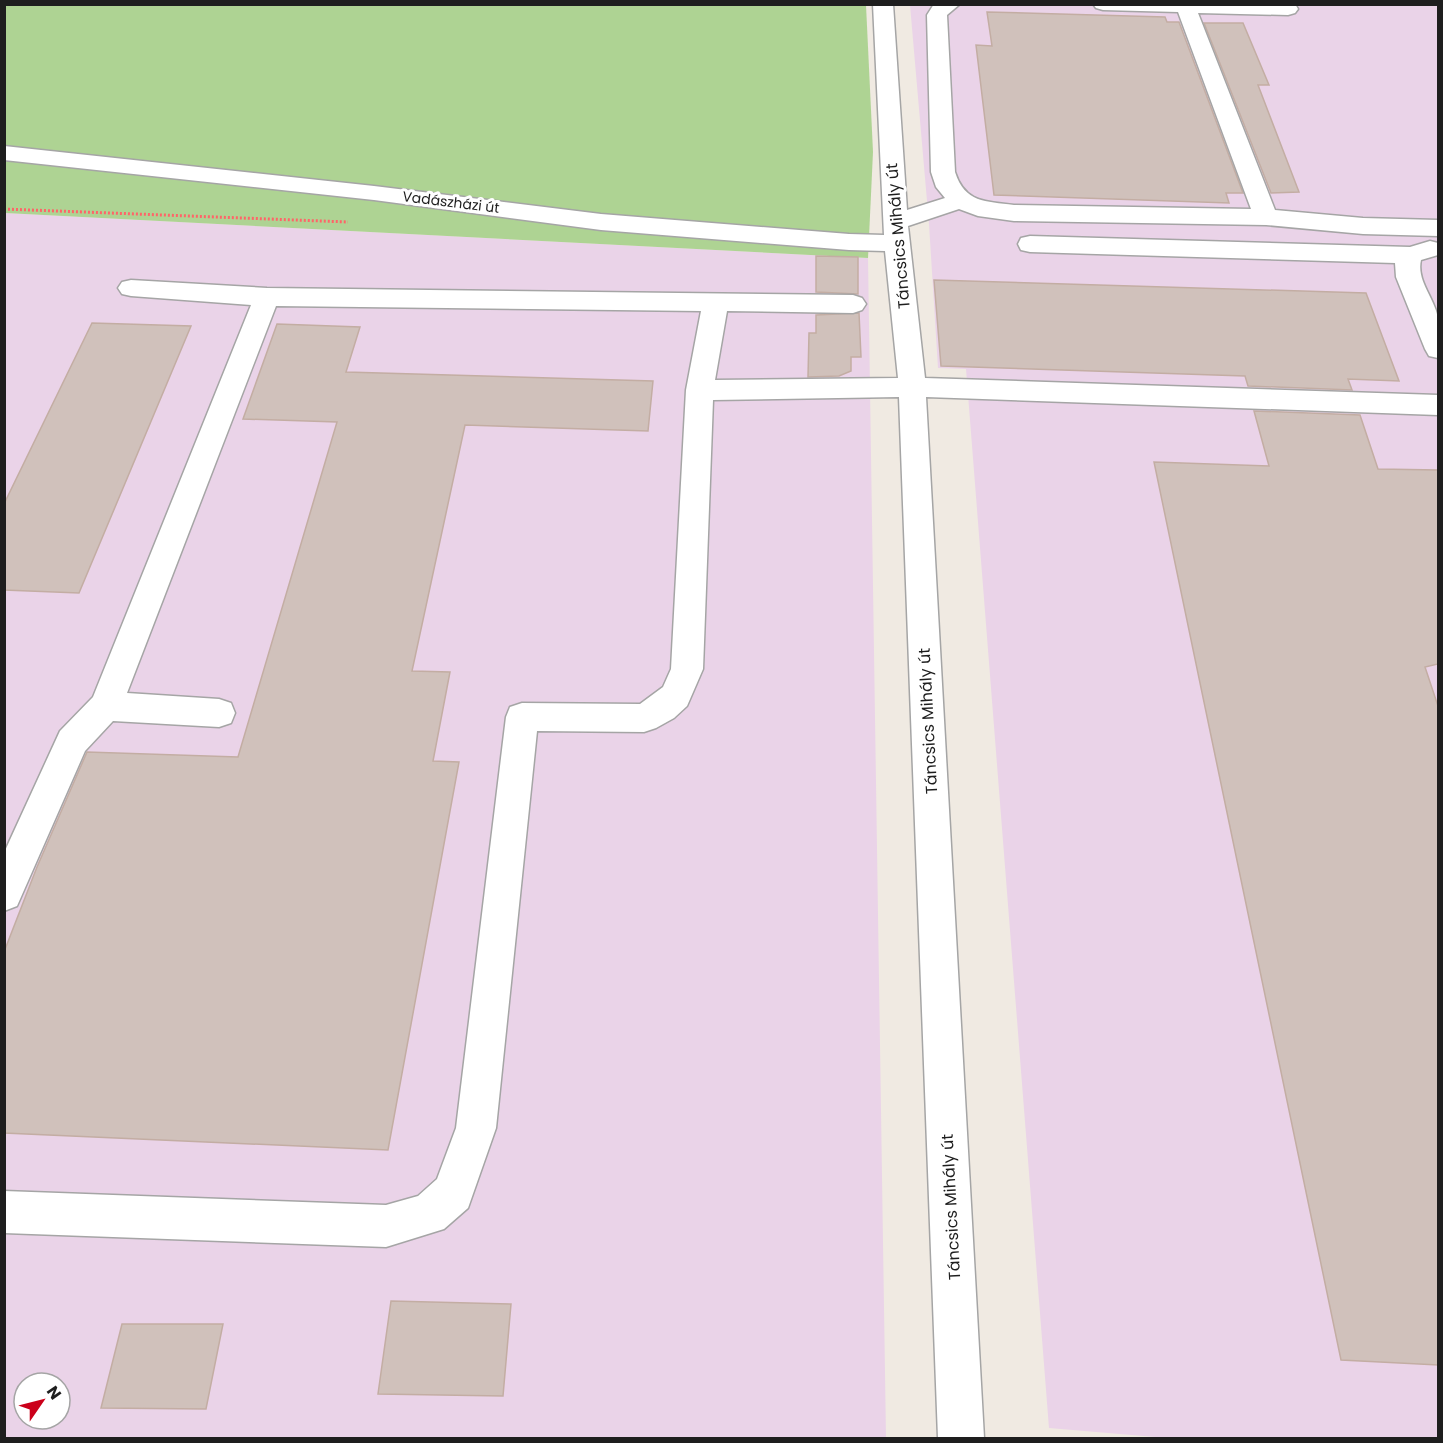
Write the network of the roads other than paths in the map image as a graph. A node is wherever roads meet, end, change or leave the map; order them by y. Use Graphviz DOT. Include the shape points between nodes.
graph roads {
  1 [pos="883,4"];
  2 [pos="950,4"];
  3 [pos="1103,4"];
  4 [pos="1186,6"];
  5 [pos="1288,9"];
  6 [pos="4,153"];
  7 [pos="960,201"];
  8 [pos="1266,217"];
  9 [pos="1438,228"];
  10 [pos="897,232"];
  11 [pos="1030,244"];
  12 [pos="1438,249"];
  13 [pos="1411,255"];
  14 [pos="131,288"];
  15 [pos="267,297"];
  16 [pos="716,301"];
  17 [pos="853,304"];
  18 [pos="1438,349"];
  19 [pos="912,387"];
  20 [pos="700,390"];
  21 [pos="1438,405"];
  22 [pos="106,706"];
  23 [pos="219,713"];
  24 [pos="4,894"];
  25 [pos="4,1212"];
  26 [pos="961,1438"];
  1 -- 10 [label="street, Táncsics Mihály út"];
  2 -- 7 [label="street" via="937,15 943,172 948,187"];
  3 -- 4 [label="street"];
  4 -- 5 [label="street"];
  4 -- 8 [label="street"];
  6 -- 10 [label="street, Vadászházi út" via="601,222 849,242"];
  7 -- 8 [label="street" via="1014,213"];
  7 -- 10 [label="street, Vadászházi út"];
  8 -- 9 [label="street"];
  10 -- 19 [label="street, Táncsics Mihály út"];
  11 -- 13 [label="street"];
  12 -- 13 [label="street"];
  13 -- 18 [label="street" via="1407,263 1409,277"];
  14 -- 15 [label="street"];
  15 -- 16 [label="street"];
  15 -- 22 [label="street"];
  16 -- 17 [label="street"];
  16 -- 20 [label="street"];
  19 -- 20 [label="street"];
  19 -- 21 [label="street"];
  19 -- 26 [label="street, Táncsics Mihály út"];
  20 -- 25 [label="street" via="687,669 675,696 644,718 522,717 476,1128 453,1193 429,1214 386,1226"];
  22 -- 23 [label="street"];
  22 -- 24 [label="street" via="72,741"];
}
